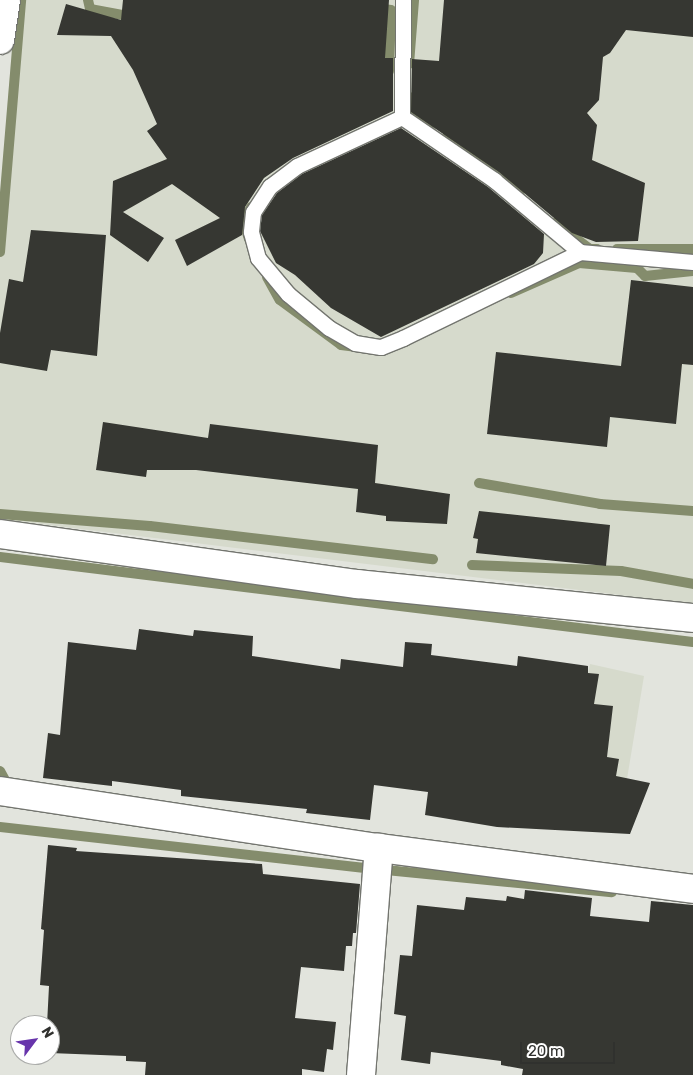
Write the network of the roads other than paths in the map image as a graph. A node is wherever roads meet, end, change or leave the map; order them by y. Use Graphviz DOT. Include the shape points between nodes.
graph roads {
  1 [pos="6,0"];
  2 [pos="404,0"];
  3 [pos="0,40"];
  4 [pos="402,117"];
  5 [pos="580,252"];
  6 [pos="693,262"];
  7 [pos="0,534"];
  8 [pos="693,618"];
  9 [pos="0,790"];
  10 [pos="379,848"];
  11 [pos="693,889"];
  12 [pos="361,1075"];
  1 -- 3 [label="street"];
  2 -- 4 [label="lane"];
  4 -- 5 [label="lane" via="494,180"];
  4 -- 5 [label="lane" via="297,166 270,186 252,212 251,232 258,258 288,294 329,328 355,343 381,347 462,312"];
  5 -- 6 [label="lane"];
  7 -- 8 [label="street" via="358,584"];
  9 -- 10 [label="street"];
  10 -- 11 [label="street"];
  10 -- 12 [label="street"];
}
